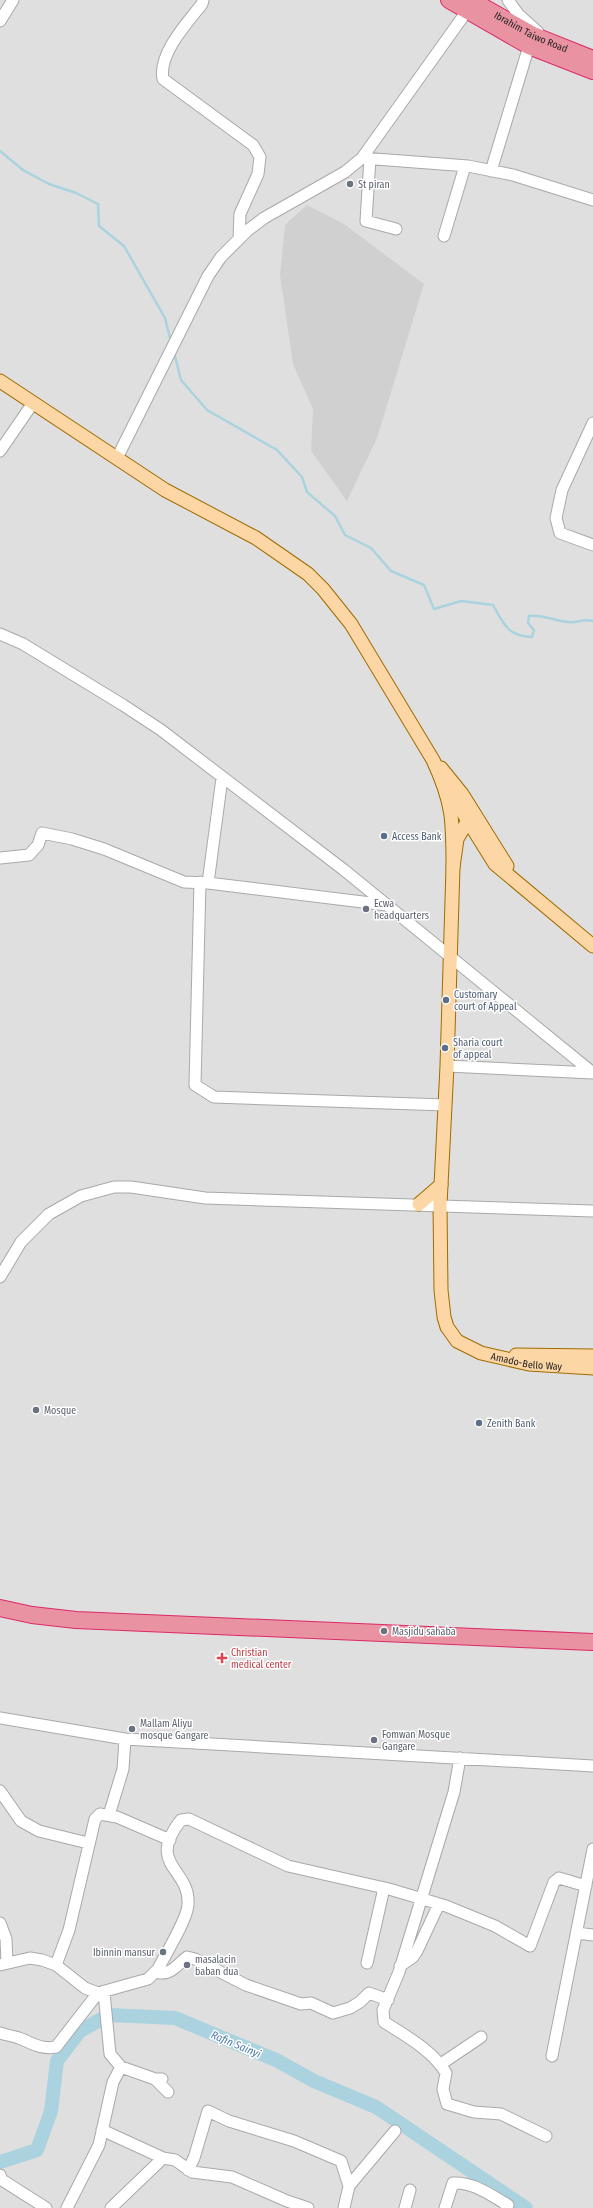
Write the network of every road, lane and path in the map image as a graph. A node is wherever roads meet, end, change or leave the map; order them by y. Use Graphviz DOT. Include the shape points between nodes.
graph roads {
  1 [pos="12,0"];
  2 [pos="203,0"];
  3 [pos="449,0"];
  4 [pos="508,0"];
  5 [pos="469,6"];
  6 [pos="0,21"];
  7 [pos="529,46"];
  8 [pos="562,48"];
  9 [pos="593,59"];
  10 [pos="593,71"];
  11 [pos="366,158"];
  12 [pos="465,166"];
  13 [pos="492,170"];
  14 [pos="593,200"];
  15 [pos="396,229"];
  16 [pos="444,236"];
  17 [pos="239,238"];
  18 [pos="0,380"];
  19 [pos="33,403"];
  20 [pos="593,423"];
  21 [pos="0,451"];
  22 [pos="117,458"];
  23 [pos="593,545"];
  24 [pos="0,634"];
  25 [pos="433,760"];
  26 [pos="441,777"];
  27 [pos="222,778"];
  28 [pos="471,817"];
  29 [pos="0,858"];
  30 [pos="452,867"];
  31 [pos="204,882"];
  32 [pos="388,905"];
  33 [pos="593,946"];
  34 [pos="449,957"];
  35 [pos="447,1066"];
  36 [pos="593,1073"];
  37 [pos="445,1105"];
  38 [pos="441,1185"];
  39 [pos="419,1204"];
  40 [pos="440,1205"];
  41 [pos="593,1211"];
  42 [pos="0,1277"];
  43 [pos="491,1355"];
  44 [pos="593,1356"];
  45 [pos="593,1368"];
  46 [pos="0,1601"];
  47 [pos="0,1608"];
  48 [pos="593,1634"];
  49 [pos="593,1642"];
  50 [pos="0,1718"];
  51 [pos="125,1739"];
  52 [pos="460,1758"];
  53 [pos="593,1766"];
  54 [pos="0,1791"];
  55 [pos="109,1815"];
  56 [pos="170,1840"];
  57 [pos="88,1842"];
  58 [pos="593,1849"];
  59 [pos="586,1886"];
  60 [pos="384,1888"];
  61 [pos="420,1898"];
  62 [pos="588,1902"];
  63 [pos="439,1904"];
  64 [pos="0,1923"];
  65 [pos="577,1933"];
  66 [pos="593,1936"];
  67 [pos="367,1963"];
  68 [pos="3,1964"];
  69 [pos="56,1965"];
  70 [pos="400,1966"];
  71 [pos="158,1969"];
  72 [pos="101,1993"];
  73 [pos="388,2000"];
  74 [pos="0,2033"];
  75 [pos="481,2037"];
  76 [pos="552,2056"];
  77 [pos="441,2064"];
  78 [pos="121,2067"];
  79 [pos="168,2092"];
  80 [pos="102,2130"];
  81 [pos="395,2131"];
  82 [pos="546,2136"];
  83 [pos="163,2158"];
  84 [pos="188,2170"];
  85 [pos="0,2175"];
  86 [pos="349,2186"];
  87 [pos="410,2190"];
  88 [pos="46,2208"];
  89 [pos="67,2208"];
  90 [pos="110,2208"];
  91 [pos="308,2208"];
  92 [pos="344,2208"];
  93 [pos="406,2208"];
  94 [pos="445,2208"];
  95 [pos="506,2208"];
  1 -- 6 [label="street"];
  2 -- 17 [label="street" via="178,35 161,69 163,79 253,145 260,157 258,174 240,214"];
  3 -- 5 [label="highway"];
  4 -- 8 [label="street" via="528,23"];
  5 -- 7 [label="highway"];
  5 -- 8 [label="highway, Ibrahim Taiwo Road"];
  5 -- 11 [label="street"];
  7 -- 10 [label="highway"];
  7 -- 13 [label="street"];
  8 -- 9 [label="highway, Ibrahim Taiwo Road"];
  11 -- 12 [label="street"];
  11 -- 15 [label="street" via="366,221"];
  11 -- 17 [label="street" via="264,218"];
  12 -- 13 [label="street"];
  12 -- 16 [label="street"];
  13 -- 14 [label="street"];
  17 -- 22 [label="street" via="208,276"];
  18 -- 19 [label="main road"];
  19 -- 21 [label="street"];
  19 -- 22 [label="main road"];
  20 -- 23 [label="street" via="562,490 556,518 560,533"];
  22 -- 25 [label="main road" via="165,490 272,548 308,574 351,624"];
  24 -- 27 [label="street" via="22,644 123,705 161,730"];
  25 -- 26 [label="main road"];
  25 -- 28 [label="main road" via="450,778"];
  26 -- 28 [label="main road"];
  26 -- 30 [label="main road" via="453,820"];
  27 -- 31 [label="street"];
  27 -- 32 [label="street"];
  28 -- 30 [label="main road" via="457,839"];
  28 -- 33 [label="main road" via="495,864"];
  29 -- 31 [label="street" via="29,855 38,845 42,833 104,849 184,882"];
  30 -- 34 [label="main road"];
  31 -- 32 [label="street"];
  31 -- 37 [label="street" via="195,1085 214,1097"];
  32 -- 34 [label="street"];
  34 -- 35 [label="main road"];
  34 -- 36 [label="street"];
  35 -- 36 [label="street"];
  35 -- 37 [label="main road"];
  37 -- 38 [label="main road"];
  38 -- 39 [label="main road"];
  38 -- 40 [label="main road"];
  39 -- 40 [label="street"];
  39 -- 42 [label="street" via="205,1198 131,1187 105,1188 81,1196 50,1214 22,1242"];
  40 -- 41 [label="street"];
  40 -- 43 [label="main road" via="441,1290 447,1327 464,1346"];
  43 -- 44 [label="main road, Amado-Bello Way"];
  43 -- 45 [label="main road, Amado-Bello Way" via="529,1364"];
  46 -- 48 [label="highway" via="66,1611"];
  47 -- 49 [label="highway" via="32,1616 76,1620"];
  50 -- 51 [label="street"];
  51 -- 52 [label="street"];
  51 -- 55 [label="street" via="124,1769"];
  52 -- 53 [label="street"];
  52 -- 61 [label="street" via="454,1792"];
  54 -- 57 [label="street" via="21,1822 39,1830"];
  55 -- 56 [label="street" via="118,1816 134,1826"];
  55 -- 57 [label="street" via="100,1814 95,1818"];
  56 -- 60 [label="street" via="181,1820 189,1819 288,1866"];
  56 -- 71 [label="street" via="167,1856 188,1890 188,1907"];
  57 -- 69 [label="street" via="69,1930"];
  58 -- 59 [label="street"];
  59 -- 62 [label="street"];
  59 -- 63 [label="street" via="559,1878 554,1882 530,1946 496,1926"];
  60 -- 61 [label="street"];
  60 -- 67 [label="street"];
  61 -- 63 [label="street"];
  61 -- 70 [label="street"];
  62 -- 65 [label="street"];
  63 -- 70 [label="street" via="417,1951"];
  64 -- 68 [label="street" via="6,1939"];
  65 -- 66 [label="street"];
  65 -- 76 [label="street"];
  68 -- 69 [label="street" via="30,1958"];
  69 -- 72 [label="street" via="85,1988"];
  70 -- 73 [label="street"];
  71 -- 72 [label="street" via="148,1979"];
  71 -- 73 [label="street" via="160,1973 165,1974 187,1957 246,1985 301,2004 311,2003 333,2013 350,2008 369,1993"];
  72 -- 74 [label="street" via="56,2047 47,2049"];
  72 -- 78 [label="street" via="110,2054"];
  73 -- 77 [label="street" via="383,2010 384,2022"];
  75 -- 77 [label="street"];
  77 -- 82 [label="street" via="446,2073 443,2089 447,2104 474,2112 501,2114"];
  78 -- 79 [label="street" via="159,2079"];
  78 -- 80 [label="street" via="113,2082"];
  80 -- 83 [label="street"];
  80 -- 89 [label="street" via="99,2145"];
  81 -- 86 [label="street"];
  83 -- 84 [label="street" via="174,2160"];
  83 -- 90 [label="street"];
  84 -- 86 [label="street" via="208,2111 229,2121 294,2141 341,2161"];
  84 -- 91 [label="street" via="232,2177"];
  85 -- 88 [label="street" via="2,2180"];
  86 -- 92 [label="street"];
  87 -- 93 [label="street"];
  94 -- 95 [label="street" via="453,2183 464,2183 474,2185 508,2205"];
}
